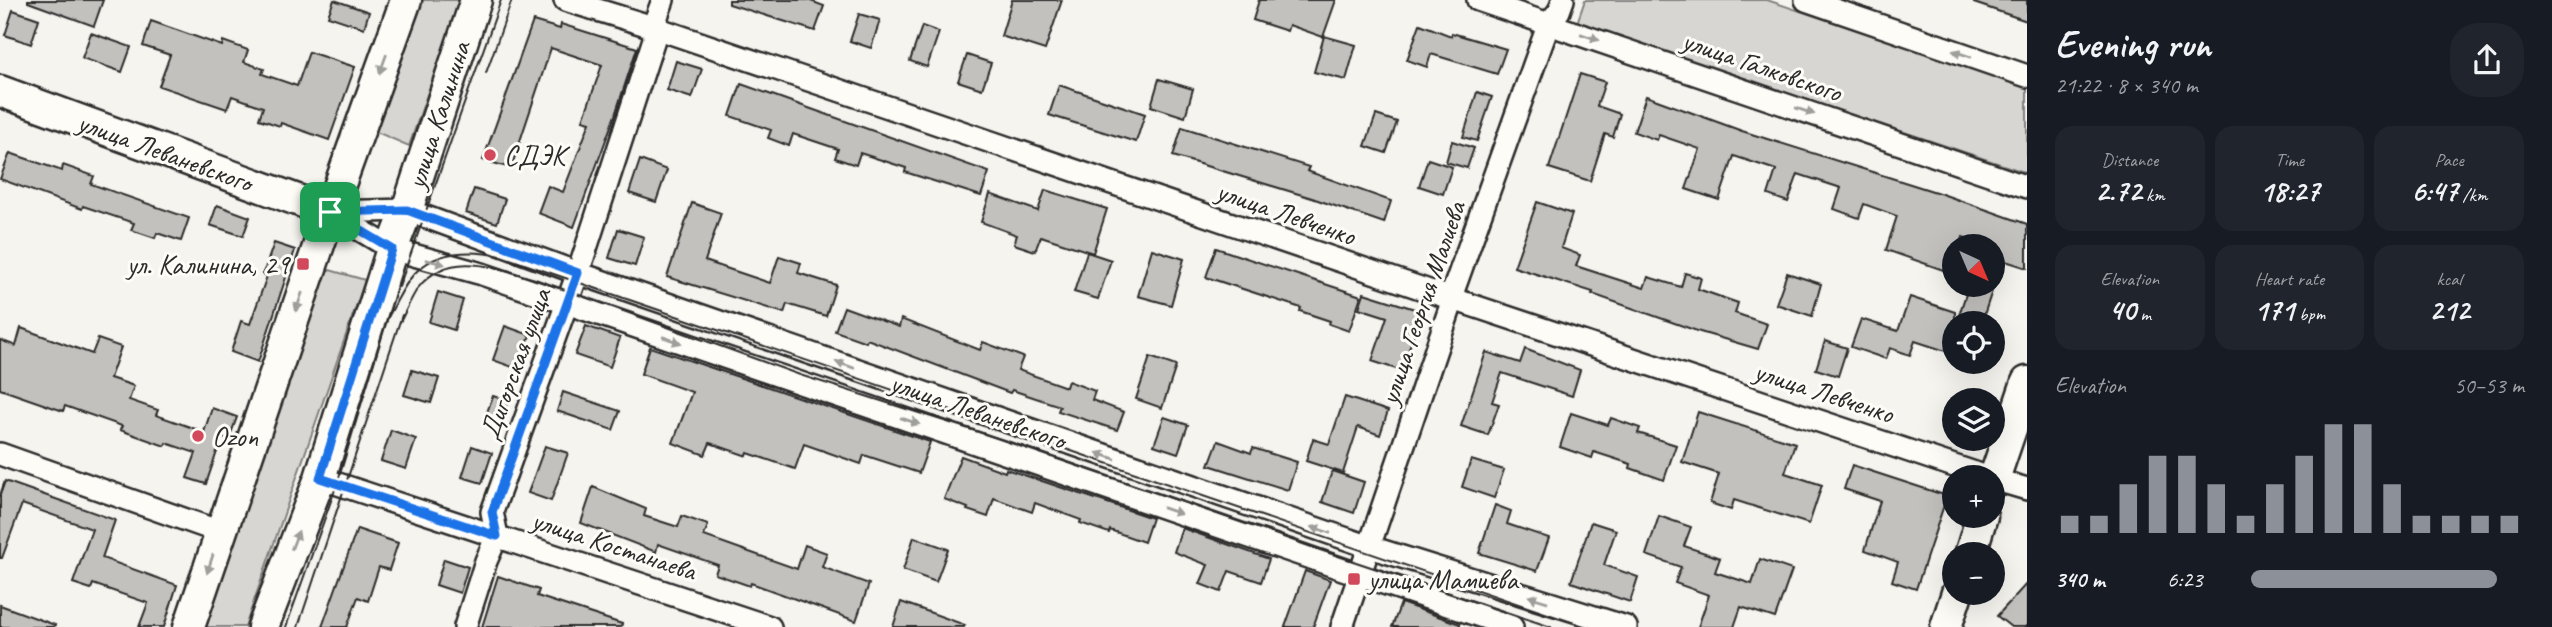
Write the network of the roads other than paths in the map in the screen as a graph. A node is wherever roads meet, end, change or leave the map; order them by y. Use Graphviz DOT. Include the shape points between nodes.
graph roads {
  1 [pos="406,0"];
  2 [pos="476,0"];
  3 [pos="565,0"];
  4 [pos="663,0"];
  5 [pos="1478,0"];
  6 [pos="1563,0"];
  7 [pos="1806,0"];
  8 [pos="1549,23"];
  9 [pos="653,27"];
  10 [pos="2027,76"];
  11 [pos="0,91"];
  12 [pos="2027,187"];
  13 [pos="407,210"];
  14 [pos="330,212"];
  15 [pos="392,249"];
  16 [pos="578,273"];
  17 [pos="1451,297"];
  18 [pos="566,303"];
  19 [pos="2027,382"];
  20 [pos="0,454"];
  21 [pos="1949,465"];
  22 [pos="1998,465"];
  23 [pos="320,478"];
  24 [pos="2005,483"];
  25 [pos="2027,489"];
  26 [pos="220,532"];
  27 [pos="497,536"];
  28 [pos="1370,547"];
  29 [pos="1359,575"];
  30 [pos="1953,605"];
  31 [pos="189,627"];
  32 [pos="263,627"];
  33 [pos="465,627"];
  34 [pos="770,627"];
  35 [pos="1342,627"];
  36 [pos="1512,627"];
  37 [pos="1626,627"];
  38 [pos="1946,627"];
  1 -- 14 [label="main road, one-way"];
  2 -- 13 [label="main road, улица Калинина"];
  3 -- 9 [label="street, улица Левченко"];
  4 -- 9 [label="street, Дигорская улица"];
  5 -- 8 [label="street, улица Галковского"];
  6 -- 8 [label="street, улица Георгия Малиева"];
  10 -- 7 [label="street, one-way"];
  8 -- 12 [label="street, улица Галковского, one-way"];
  8 -- 17 [label="street, улица Георгия Малиева"];
  9 -- 16 [label="street, Дигорская улица" via="654,39"];
  9 -- 17 [label="street, улица Левченко"];
  11 -- 14 [label="main road, улица Леваневского"];
  13 -- 14 [label="street, улица Леваневского"];
  13 -- 15 [label="main road, улица Калинина"];
  13 -- 16 [label="street, улица Леваневского"];
  14 -- 15 [label="street, улица Леваневского"];
  14 -- 26 [label="main road, one-way"];
  15 -- 18 [label="street, улица Леваневского, one-way"];
  15 -- 23 [label="main road, улица Калинина"];
  16 -- 18 [label="street, Дигорская улица"];
  28 -- 16 [label="street, улица Леваневского, one-way"];
  17 -- 21 [label="street, улица Левченко"];
  17 -- 28 [label="street, улица Георгия Малиева"];
  18 -- 27 [label="street, Дигорская улица" via="492,512"];
  18 -- 29 [label="street, улица Леваневского, one-way"];
  19 -- 22 [label="main road"];
  20 -- 26 [label="street"];
  23 -- 27 [label="street, улица Костанаева"];
  32 -- 23 [label="main road, улица Калинина, one-way"];
  24 -- 25 [label="street, улица Левченко"];
  26 -- 31 [label="main road, one-way"];
  27 -- 33 [label="street, Дигорская улица"];
  27 -- 34 [label="street, улица Костанаева"];
  28 -- 29 [label="street, улица Георгия Малиева"];
  37 -- 28 [label="street, улица Леваневского, one-way"];
  29 -- 35 [label="street, улица Георгия Малиева"];
  29 -- 36 [label="street, улица Леваневского"];
  30 -- 38 [label="main road"];
}
